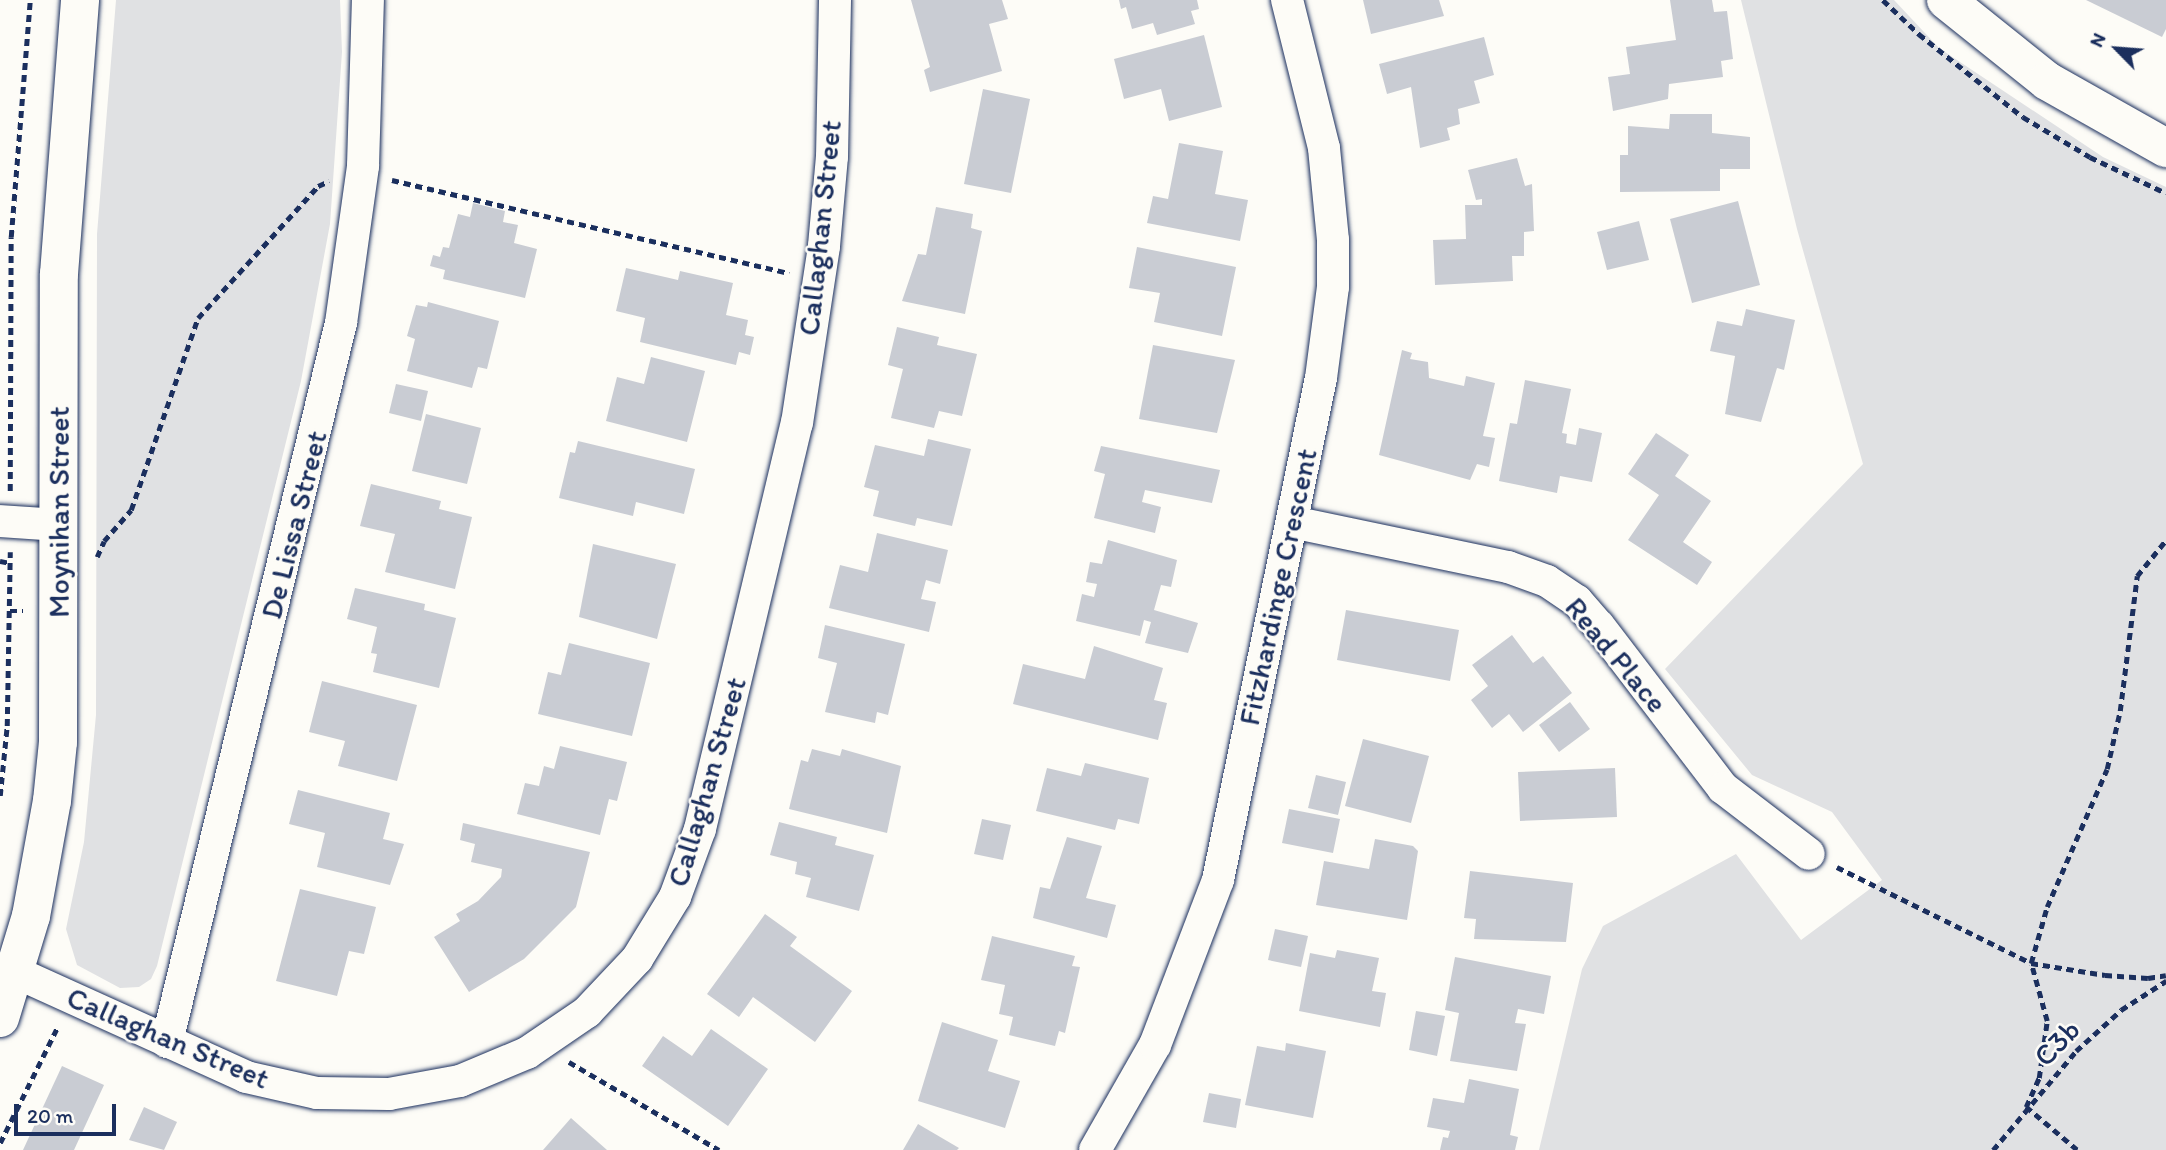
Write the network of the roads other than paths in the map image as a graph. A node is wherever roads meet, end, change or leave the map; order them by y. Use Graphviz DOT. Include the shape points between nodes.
graph roads {
  1 [pos="80,0"];
  2 [pos="369,0"];
  3 [pos="835,0"];
  4 [pos="1287,0"];
  5 [pos="1945,0"];
  6 [pos="2166,148"];
  7 [pos="5,522"];
  8 [pos="1292,522"];
  9 [pos="58,525"];
  10 [pos="1809,854"];
  11 [pos="15,972"];
  12 [pos="0,1018"];
  13 [pos="167,1042"];
  14 [pos="1095,1150"];
  1 -- 9 [label="street, Moynihan Street" via="59,274"];
  2 -- 13 [label="street, De Lissa Street" via="363,166 341,323"];
  3 -- 13 [label="street, Callaghan Street" via="829,195 797,424 700,829 675,897 637,959 587,1012 547,1040 460,1081 389,1094 317,1093 246,1077"];
  4 -- 8 [label="street, Fitzhardinge Crescent" via="1324,148 1333,240 1333,286 1321,378"];
  5 -- 6 [label="street" via="2047,81"];
  7 -- 9 [label="street"];
  8 -- 10 [label="street, Read Place" via="1508,567 1556,586 1599,626 1723,788"];
  8 -- 14 [label="street, Fitzhardinge Crescent" via="1217,880 1155,1045"];
  9 -- 11 [label="street, Moynihan Street" via="58,742 52,800"];
  11 -- 12 [label="street, Moynihan Street"];
  11 -- 13 [label="street, Callaghan Street"];
}
